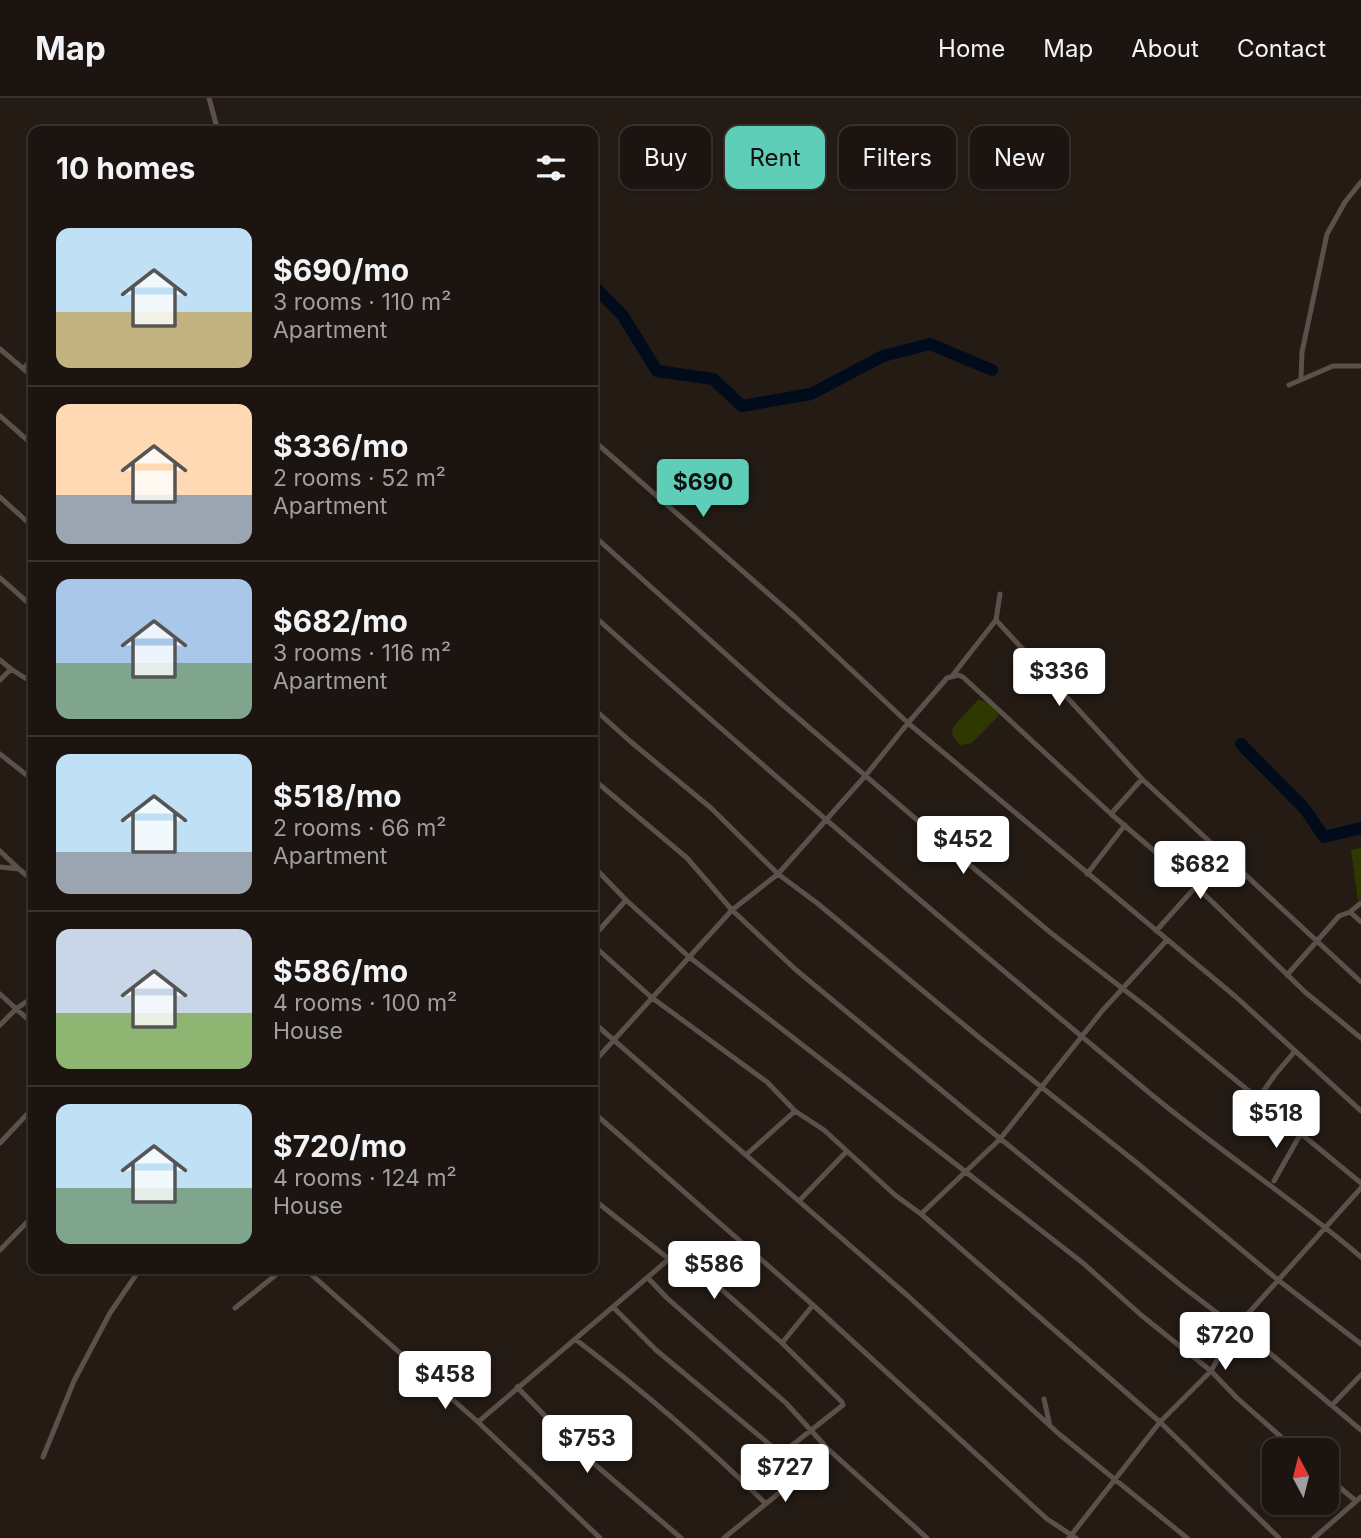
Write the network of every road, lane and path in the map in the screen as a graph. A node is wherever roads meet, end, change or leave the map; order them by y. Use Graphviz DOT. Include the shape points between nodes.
graph roads {
  1 [pos="209,98"];
  2 [pos="217,126"];
  3 [pos="1361,182"];
  4 [pos="0,349"];
  5 [pos="28,364"];
  6 [pos="1361,366"];
  7 [pos="23,369"];
  8 [pos="28,373"];
  9 [pos="1301,378"];
  10 [pos="1289,385"];
  11 [pos="0,416"];
  12 [pos="28,441"];
  13 [pos="598,444"];
  14 [pos="0,497"];
  15 [pos="28,522"];
  16 [pos="598,540"];
  17 [pos="0,578"];
  18 [pos="1000,594"];
  19 [pos="28,603"];
  20 [pos="598,619"];
  21 [pos="996,620"];
  22 [pos="0,660"];
  23 [pos="11,669"];
  24 [pos="952,676"];
  25 [pos="0,680"];
  26 [pos="28,681"];
  27 [pos="598,712"];
  28 [pos="908,723"];
  29 [pos="0,754"];
  30 [pos="866,775"];
  31 [pos="28,776"];
  32 [pos="1142,779"];
  33 [pos="598,783"];
  34 [pos="1111,814"];
  35 [pos="827,820"];
  36 [pos="1125,825"];
  37 [pos="0,851"];
  38 [pos="1225,854"];
  39 [pos="0,867"];
  40 [pos="19,869"];
  41 [pos="598,871"];
  42 [pos="778,874"];
  43 [pos="1087,874"];
  44 [pos="28,877"];
  45 [pos="1196,886"];
  46 [pos="626,900"];
  47 [pos="1361,903"];
  48 [pos="733,910"];
  49 [pos="1350,912"];
  50 [pos="1361,922"];
  51 [pos="598,931"];
  52 [pos="1156,931"];
  53 [pos="1167,940"];
  54 [pos="1318,941"];
  55 [pos="598,949"];
  56 [pos="688,956"];
  57 [pos="1287,975"];
  58 [pos="1361,982"];
  59 [pos="1121,988"];
  60 [pos="0,993"];
  61 [pos="651,997"];
  62 [pos="28,1001"];
  63 [pos="16,1009"];
  64 [pos="28,1020"];
  65 [pos="0,1025"];
  66 [pos="598,1027"];
  67 [pos="1082,1035"];
  68 [pos="1361,1038"];
  69 [pos="614,1041"];
  70 [pos="1295,1051"];
  71 [pos="598,1058"];
  72 [pos="1042,1087"];
  73 [pos="1258,1099"];
  74 [pos="795,1111"];
  75 [pos="1361,1111"];
  76 [pos="28,1113"];
  77 [pos="598,1116"];
  78 [pos="1301,1133"];
  79 [pos="1000,1139"];
  80 [pos="0,1143"];
  81 [pos="846,1151"];
  82 [pos="747,1154"];
  83 [pos="967,1172"];
  84 [pos="1275,1181"];
  85 [pos="1361,1183"];
  86 [pos="1361,1188"];
  87 [pos="799,1201"];
  88 [pos="598,1203"];
  89 [pos="921,1214"];
  90 [pos="28,1221"];
  91 [pos="1326,1227"];
  92 [pos="0,1250"];
  93 [pos="1361,1257"];
  94 [pos="669,1259"];
  95 [pos="137,1274"];
  96 [pos="277,1274"];
  97 [pos="311,1274"];
  98 [pos="648,1278"];
  99 [pos="1278,1280"];
  100 [pos="813,1305"];
  101 [pos="235,1308"];
  102 [pos="614,1308"];
  103 [pos="1236,1327"];
  104 [pos="575,1339"];
  105 [pos="782,1343"];
  106 [pos="1361,1344"];
  107 [pos="1211,1371"];
  108 [pos="1361,1375"];
  109 [pos="517,1387"];
  110 [pos="1044,1399"];
  111 [pos="1332,1405"];
  112 [pos="478,1422"];
  113 [pos="1160,1422"];
  114 [pos="1050,1426"];
  115 [pos="811,1430"];
  116 [pos="1361,1430"];
  117 [pos="1282,1438"];
  118 [pos="828,1449"];
  119 [pos="781,1454"];
  120 [pos="43,1457"];
  121 [pos="801,1475"];
  122 [pos="1113,1479"];
  123 [pos="1339,1485"];
  124 [pos="1359,1499"];
  125 [pos="765,1503"];
  126 [pos="1072,1537"];
  127 [pos="600,1538"];
  128 [pos="681,1538"];
  129 [pos="724,1538"];
  130 [pos="928,1538"];
  131 [pos="1187,1538"];
  132 [pos="1279,1538"];
  133 [pos="1314,1538"];
  1 -- 2 [label="street"];
  3 -- 9 [label="street" via="1327,234"];
  4 -- 7 [label="street"];
  5 -- 7 [label="street"];
  6 -- 9 [label="street" via="1333,366"];
  7 -- 8 [label="street"];
  9 -- 10 [label="street"];
  11 -- 12 [label="street"];
  13 -- 28 [label="street"];
  14 -- 15 [label="street"];
  16 -- 30 [label="street"];
  17 -- 19 [label="street"];
  18 -- 21 [label="street"];
  20 -- 35 [label="street"];
  21 -- 24 [label="street"];
  21 -- 32 [label="street"];
  22 -- 23 [label="street"];
  23 -- 25 [label="street"];
  23 -- 26 [label="street"];
  24 -- 28 [label="street"];
  24 -- 34 [label="street" via="963,677"];
  27 -- 42 [label="street" via="711,808"];
  28 -- 30 [label="street"];
  28 -- 43 [label="street"];
  29 -- 31 [label="street"];
  30 -- 35 [label="street"];
  30 -- 59 [label="street"];
  32 -- 34 [label="street"];
  32 -- 38 [label="street"];
  33 -- 48 [label="street" via="687,858"];
  34 -- 36 [label="street"];
  35 -- 42 [label="street"];
  35 -- 67 [label="street"];
  36 -- 43 [label="street"];
  36 -- 45 [label="street"];
  37 -- 40 [label="street"];
  38 -- 45 [label="street"];
  38 -- 54 [label="street"];
  39 -- 40 [label="street"];
  40 -- 44 [label="street"];
  41 -- 46 [label="street"];
  42 -- 48 [label="street"];
  42 -- 72 [label="street"];
  43 -- 52 [label="street"];
  45 -- 52 [label="street"];
  45 -- 57 [label="street"];
  46 -- 51 [label="street"];
  46 -- 56 [label="street"];
  47 -- 49 [label="street"];
  48 -- 56 [label="street"];
  48 -- 79 [label="street" via="795,969"];
  49 -- 50 [label="street"];
  49 -- 54 [label="street" via="1339,916"];
  52 -- 53 [label="street"];
  53 -- 59 [label="street"];
  53 -- 70 [label="street"];
  54 -- 57 [label="street"];
  54 -- 58 [label="street"];
  55 -- 61 [label="street"];
  56 -- 61 [label="street"];
  56 -- 83 [label="street"];
  57 -- 68 [label="street"];
  59 -- 67 [label="street"];
  59 -- 73 [label="street"];
  60 -- 63 [label="street"];
  61 -- 69 [label="street"];
  61 -- 74 [label="street" via="746,1065"];
  62 -- 63 [label="street"];
  63 -- 64 [label="street"];
  63 -- 65 [label="street"];
  66 -- 69 [label="street"];
  67 -- 72 [label="street"];
  67 -- 91 [label="street" via="1233,1159"];
  69 -- 71 [label="street"];
  69 -- 82 [label="street"];
  70 -- 73 [label="street"];
  70 -- 75 [label="street"];
  72 -- 79 [label="street"];
  72 -- 99 [label="street"];
  73 -- 78 [label="street"];
  74 -- 81 [label="street"];
  74 -- 82 [label="street"];
  76 -- 80 [label="street"];
  77 -- 100 [label="street"];
  78 -- 84 [label="street"];
  78 -- 85 [label="street"];
  79 -- 83 [label="street"];
  79 -- 103 [label="street"];
  81 -- 87 [label="street"];
  81 -- 89 [label="street"];
  82 -- 87 [label="street"];
  83 -- 89 [label="street"];
  83 -- 107 [label="street"];
  86 -- 91 [label="street"];
  87 -- 114 [label="street"];
  88 -- 94 [label="street"];
  89 -- 113 [label="street"];
  90 -- 92 [label="street"];
  91 -- 93 [label="street"];
  91 -- 99 [label="street"];
  94 -- 98 [label="street"];
  94 -- 105 [label="street" via="685,1257"];
  95 -- 120 [label="street" via="74,1381"];
  96 -- 101 [label="street"];
  97 -- 112 [label="street"];
  98 -- 102 [label="street"];
  98 -- 115 [label="street"];
  99 -- 103 [label="street"];
  99 -- 106 [label="street"];
  100 -- 105 [label="street"];
  100 -- 126 [label="street"];
  102 -- 104 [label="street"];
  102 -- 119 [label="street" via="656,1350"];
  103 -- 107 [label="street"];
  103 -- 111 [label="street"];
  104 -- 109 [label="street"];
  104 -- 125 [label="street" via="631,1381"];
  105 -- 115 [label="street" via="842,1404"];
  107 -- 113 [label="street"];
  107 -- 117 [label="street"];
  108 -- 111 [label="street"];
  109 -- 112 [label="street"];
  109 -- 128 [label="street" via="578,1450"];
  110 -- 114 [label="street"];
  111 -- 116 [label="street"];
  112 -- 127 [label="street"];
  113 -- 122 [label="street"];
  113 -- 132 [label="street"];
  114 -- 122 [label="street"];
  115 -- 118 [label="street"];
  115 -- 119 [label="street"];
  118 -- 121 [label="street"];
  118 -- 130 [label="street"];
  119 -- 121 [label="street"];
  121 -- 125 [label="street"];
  122 -- 126 [label="street"];
  122 -- 131 [label="street"];
  123 -- 124 [label="street"];
  124 -- 133 [label="street"];
  125 -- 129 [label="street"];
}
